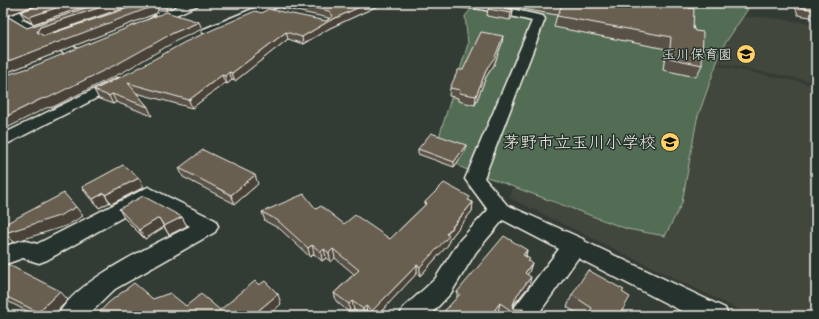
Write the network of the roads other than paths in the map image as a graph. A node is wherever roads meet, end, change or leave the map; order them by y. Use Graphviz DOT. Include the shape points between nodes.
graph roads {
  1 [pos="57,3"];
  2 [pos="194,3"];
  3 [pos="453,3"];
  4 [pos="140,6"];
  5 [pos="280,8"];
  6 [pos="168,15"];
  7 [pos="60,20"];
  8 [pos="189,21"];
  9 [pos="203,24"];
  10 [pos="217,28"];
  11 [pos="135,29"];
  12 [pos="32,30"];
  13 [pos="64,34"];
  14 [pos="196,38"];
  15 [pos="49,39"];
  16 [pos="85,47"];
  17 [pos="73,52"];
  18 [pos="60,58"];
  19 [pos="131,75"];
  20 [pos="3,141"];
  21 [pos="500,210"];
  22 [pos="575,245"];
  23 [pos="3,256"];
  24 [pos="70,316"];
  25 [pos="412,316"];
  26 [pos="523,316"];
  27 [pos="716,316"];
  1 -- 12 [label="street" via="11,18"];
  2 -- 6 [label="street"];
  3 -- 21 [label="street" via="481,6 539,19 474,179"];
  4 -- 6 [label="street"];
  5 -- 10 [label="street" via="262,9"];
  6 -- 8 [label="street"];
  6 -- 11 [label="street"];
  7 -- 12 [label="street"];
  9 -- 10 [label="street"];
  10 -- 14 [label="street"];
  12 -- 15 [label="street"];
  13 -- 15 [label="street"];
  15 -- 17 [label="street"];
  16 -- 17 [label="street"];
  17 -- 18 [label="street"];
  19 -- 20 [label="street"];
  21 -- 22 [label="street"];
  21 -- 25 [label="street" via="468,246 442,286"];
  22 -- 26 [label="street"];
  22 -- 27 [label="street"];
  23 -- 24 [label="street" via="23,249 39,254 148,194 208,226 107,282"];
}
